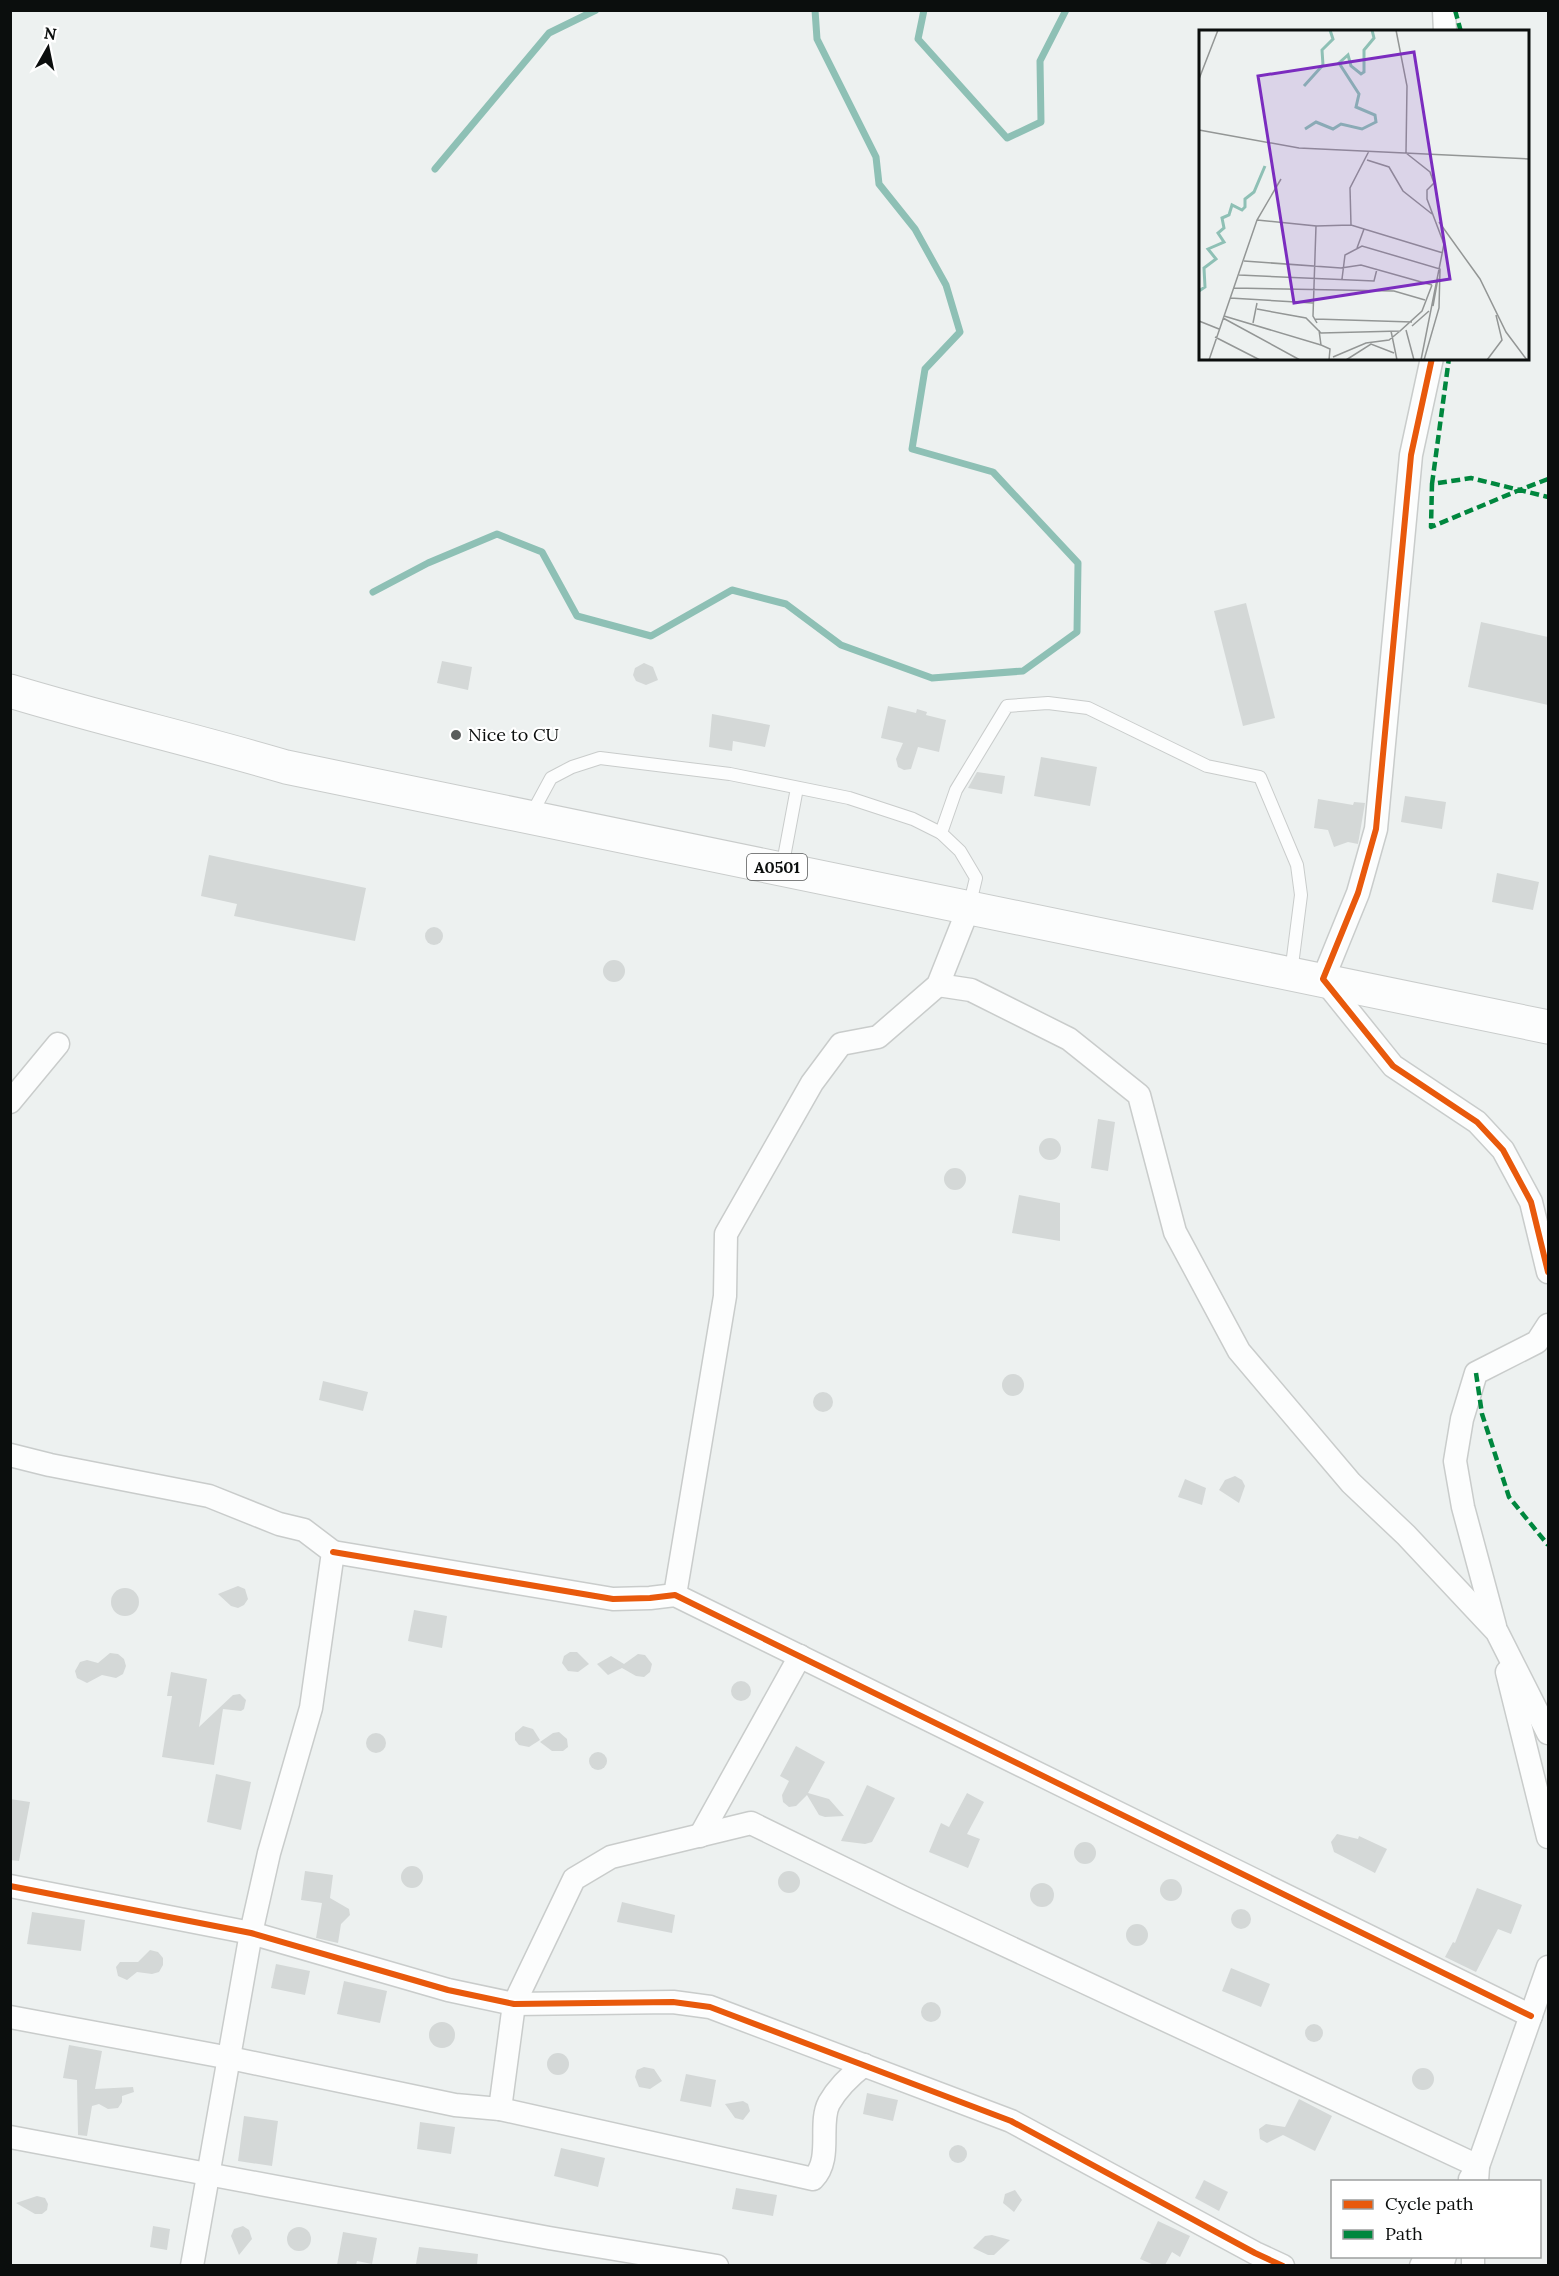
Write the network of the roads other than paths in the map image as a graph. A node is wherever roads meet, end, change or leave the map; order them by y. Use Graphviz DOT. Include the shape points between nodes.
graph roads {
  1 [pos="1444,10"];
  2 [pos="1445,30"];
  3 [pos="1432,360"];
  4 [pos="10,691"];
  5 [pos="797,788"];
  6 [pos="530,816"];
  7 [pos="941,833"];
  8 [pos="782,868"];
  9 [pos="969,907"];
  10 [pos="1291,973"];
  11 [pos="1323,979"];
  12 [pos="938,985"];
  13 [pos="1548,1027"];
  14 [pos="58,1044"];
  15 [pos="10,1102"];
  16 [pos="1548,1272"];
  17 [pos="1548,1325"];
  18 [pos="10,1455"];
  19 [pos="333,1552"];
  20 [pos="675,1595"];
  21 [pos="1497,1632"];
  22 [pos="800,1656"];
  23 [pos="1548,1733"];
  24 [pos="700,1836"];
  25 [pos="1548,1837"];
  26 [pos="10,1886"];
  27 [pos="251,1933"];
  28 [pos="1548,1967"];
  29 [pos="514,2004"];
  30 [pos="1535,2007"];
  31 [pos="10,2017"];
  32 [pos="230,2058"];
  33 [pos="864,2065"];
  34 [pos="500,2109"];
  35 [pos="10,2137"];
  36 [pos="209,2174"];
  37 [pos="1474,2178"];
  38 [pos="192,2265"];
  39 [pos="717,2265"];
  40 [pos="1283,2265"];
  1 -- 2 [label="street"];
  3 -- 11 [label="street" via="1411,455 1376,829 1358,893"];
  4 -- 6 [label="highway, A0501" via="286,767"];
  5 -- 6 [label="lane" via="729,774 600,758 551,778"];
  5 -- 7 [label="lane" via="849,798 913,819"];
  5 -- 8 [label="lane"];
  6 -- 8 [label="highway, A0501"];
  7 -- 9 [label="lane" via="960,851 976,878"];
  7 -- 10 [label="lane" via="956,790 1006,706 1048,703 1088,708 1207,766 1260,777 1297,865 1300,895"];
  8 -- 9 [label="highway, A0501"];
  9 -- 10 [label="highway, A0501"];
  9 -- 12 [label="street"];
  10 -- 11 [label="highway, A0501"];
  11 -- 13 [label="highway, A0501"];
  11 -- 16 [label="street" via="1393,1066 1477,1122 1503,1150 1531,1202"];
  12 -- 20 [label="street" via="878,1037 841,1044 812,1083 726,1234 725,1296"];
  12 -- 21 [label="street" via="971,990 1069,1039 1138,1095 1175,1232 1239,1351 1351,1483"];
  14 -- 15 [label="street"];
  17 -- 21 [label="street" via="1537,1342 1476,1373 1455,1461 1463,1507"];
  18 -- 19 [label="street" via="209,1496 304,1530"];
  19 -- 20 [label="street" via="614,1599"];
  19 -- 27 [label="street" via="311,1708 269,1853"];
  20 -- 22 [label="street"];
  21 -- 23 [label="street"];
  21 -- 25 [label="street"];
  22 -- 24 [label="street"];
  22 -- 30 [label="street"];
  24 -- 29 [label="street" via="611,1857 574,1879"];
  24 -- 37 [label="street" via="751,1823"];
  26 -- 27 [label="street"];
  27 -- 29 [label="street" via="448,1990"];
  27 -- 32 [label="street"];
  28 -- 30 [label="street"];
  29 -- 33 [label="street" via="674,2002 710,2007"];
  29 -- 34 [label="street"];
  30 -- 37 [label="street"];
  31 -- 32 [label="street"];
  32 -- 34 [label="street" via="455,2106"];
  32 -- 36 [label="street"];
  33 -- 34 [label="street" via="828,2104 825,2144 818,2174 813,2179"];
  33 -- 40 [label="street" via="1011,2121"];
  35 -- 36 [label="street"];
  36 -- 38 [label="street"];
  36 -- 39 [label="street" via="549,2238"];
}
